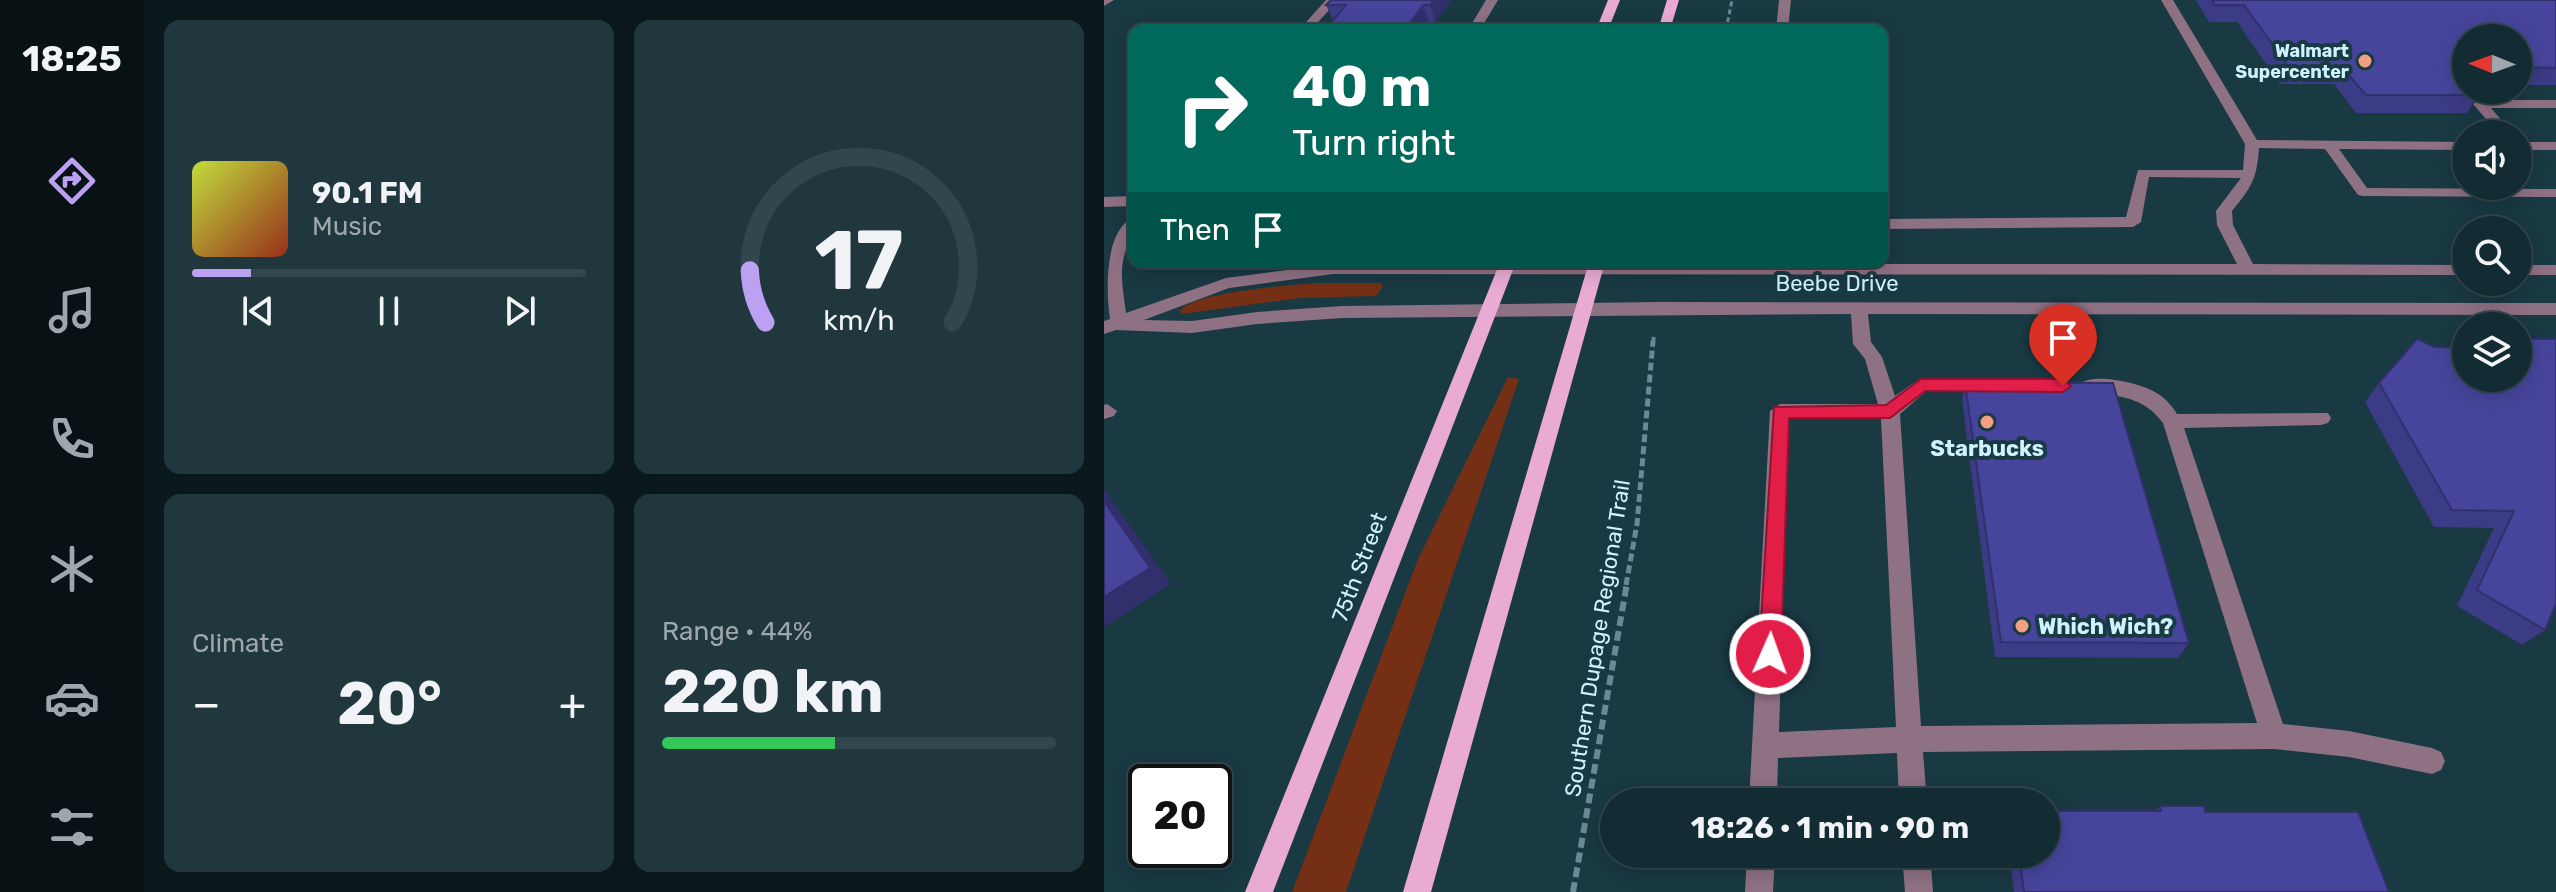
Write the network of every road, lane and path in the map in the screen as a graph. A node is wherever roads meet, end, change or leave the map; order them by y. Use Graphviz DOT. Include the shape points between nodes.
graph roads {
  1 [pos="1332,0"];
  2 [pos="1492,0"];
  3 [pos="1614,0"];
  4 [pos="1673,0"];
  5 [pos="1732,0"];
  6 [pos="1785,0"];
  7 [pos="2167,0"];
  8 [pos="1310,24"];
  9 [pos="1478,24"];
  10 [pos="1604,24"];
  11 [pos="1666,24"];
  12 [pos="1727,24"];
  13 [pos="1783,24"];
  14 [pos="2556,104"];
  15 [pos="2494,120"];
  16 [pos="2252,144"];
  17 [pos="2329,145"];
  18 [pos="2452,146"];
  19 [pos="2532,146"];
  20 [pos="2556,146"];
  21 [pos="2250,174"];
  22 [pos="2556,193"];
  23 [pos="1128,201"];
  24 [pos="1104,202"];
  25 [pos="1888,224"];
  26 [pos="1128,230"];
  27 [pos="1888,267"];
  28 [pos="1368,268"];
  29 [pos="1505,268"];
  30 [pos="1595,268"];
  31 [pos="2248,270"];
  32 [pos="2452,270"];
  33 [pos="2532,270"];
  34 [pos="2556,270"];
  35 [pos="1859,307"];
  36 [pos="1583,309"];
  37 [pos="2556,309"];
  38 [pos="1489,310"];
  39 [pos="1112,326"];
  40 [pos="1653,340"];
  41 [pos="2012,385"];
  42 [pos="2073,386"];
  43 [pos="1890,411"];
  44 [pos="2321,418"];
  45 [pos="2172,421"];
  46 [pos="2274,736"];
  47 [pos="1910,739"];
  48 [pos="1766,746"];
  49 [pos="2432,761"];
  50 [pos="1764,788"];
  51 [pos="1912,788"];
  52 [pos="1760,868"];
  53 [pos="1917,868"];
  54 [pos="1259,892"];
  55 [pos="1417,892"];
  56 [pos="1573,892"];
  57 [pos="1759,892"];
  58 [pos="1919,892"];
  1 -- 8 [label="street"];
  2 -- 9 [label="street"];
  3 -- 10 [label="main road"];
  4 -- 11 [label="main road"];
  5 -- 12 [label="path"];
  6 -- 13 [label="street"];
  7 -- 16 [label="street"];
  14 -- 15 [label="street" via="2480,104"];
  16 -- 17 [label="street"];
  16 -- 21 [label="street"];
  17 -- 18 [label="street"];
  17 -- 22 [label="street" via="2363,192"];
  19 -- 20 [label="street"];
  21 -- 25 [label="street" via="2143,173 2133,222"];
  21 -- 31 [label="street" via="2224,211 2225,225"];
  23 -- 24 [label="street"];
  26 -- 39 [label="street" via="1112,266"];
  27 -- 31 [label="street, Beebe Drive"];
  28 -- 39 [label="street, Beebe Drive" via="1285,273 1196,292"];
  29 -- 38 [label="main road, 75th Street"];
  30 -- 36 [label="main road"];
  31 -- 32 [label="street, Beebe Drive"];
  33 -- 34 [label="street"];
  35 -- 36 [label="street, Beebe Drive"];
  35 -- 37 [label="street, Beebe Drive"];
  35 -- 43 [label="street" via="1862,344 1873,357"];
  36 -- 38 [label="street, Beebe Drive"];
  36 -- 55 [label="main road"];
  38 -- 39 [label="street, Beebe Drive" via="1301,314 1192,327"];
  38 -- 54 [label="main road, 75th Street"];
  40 -- 56 [label="path, Southern Dupage Regional Trail" via="1637,524"];
  41 -- 43 [label="street" via="1921,385"];
  42 -- 45 [label="street" via="2134,390 2165,409"];
  43 -- 47 [label="street"];
  43 -- 48 [label="street" via="1780,411"];
  44 -- 45 [label="street"];
  45 -- 46 [label="street"];
  46 -- 47 [label="street"];
  46 -- 49 [label="street"];
  47 -- 48 [label="street"];
  47 -- 51 [label="street"];
  48 -- 50 [label="street"];
  52 -- 57 [label="street"];
  53 -- 58 [label="street"];
}
